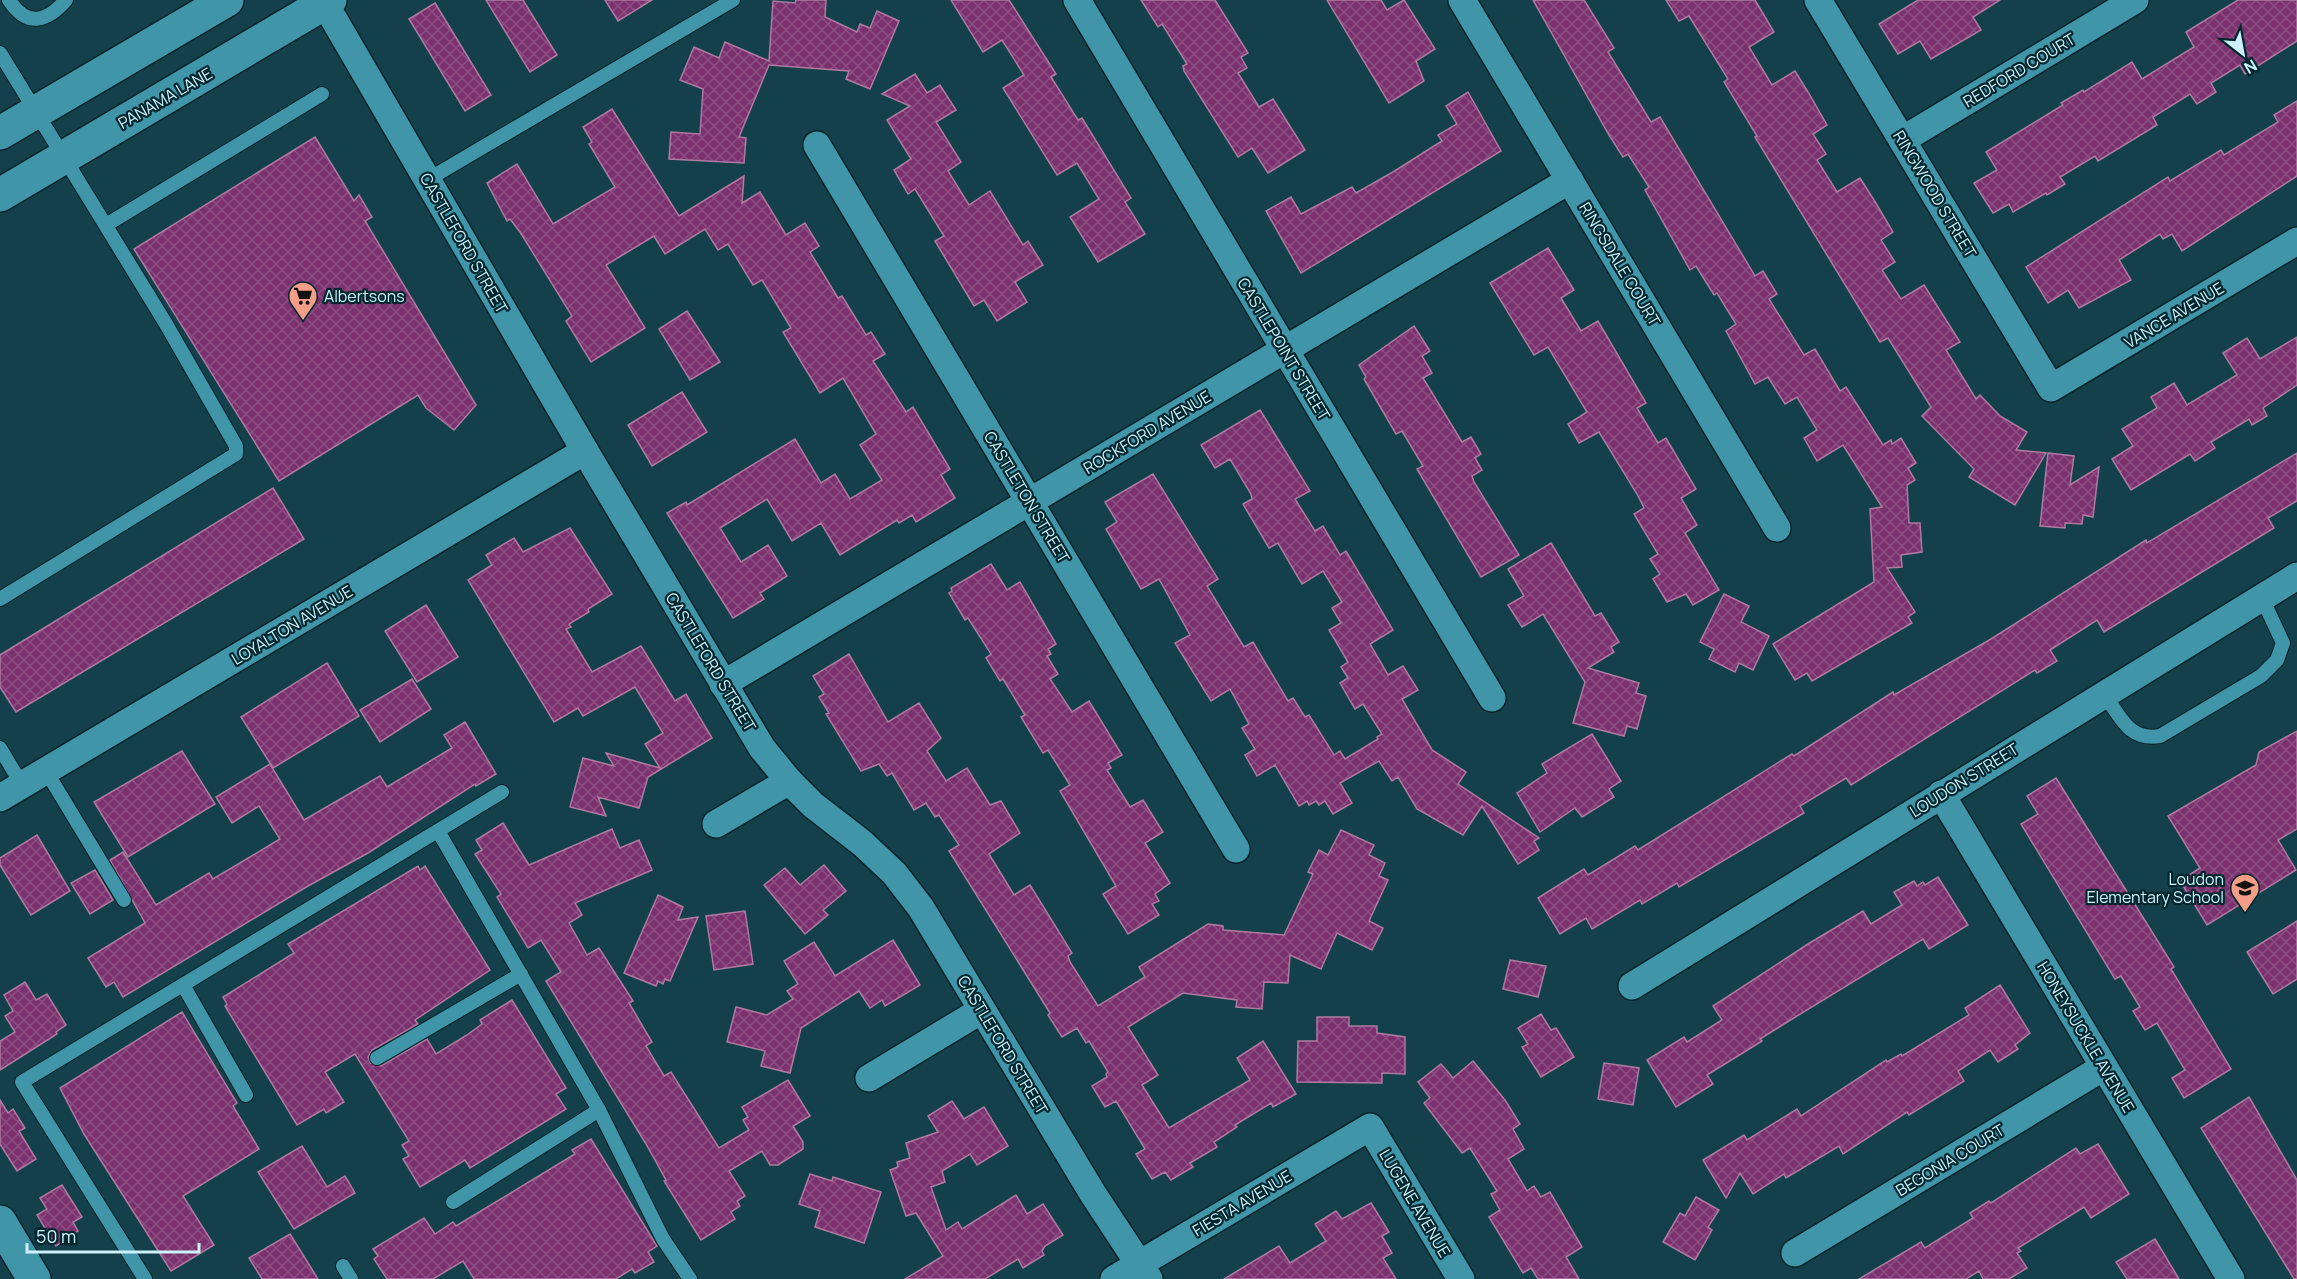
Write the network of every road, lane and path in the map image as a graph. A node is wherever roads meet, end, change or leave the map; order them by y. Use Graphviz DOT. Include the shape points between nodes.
graph roads {
  1 [pos="9,0"];
  2 [pos="66,0"];
  3 [pos="227,0"];
  4 [pos="733,0"];
  5 [pos="1077,0"];
  6 [pos="1462,0"];
  7 [pos="1818,0"];
  8 [pos="2135,0"];
  9 [pos="327,1"];
  10 [pos="0,53"];
  11 [pos="322,94"];
  12 [pos="36,112"];
  13 [pos="0,133"];
  14 [pos="1902,140"];
  15 [pos="817,145"];
  16 [pos="64,158"];
  17 [pos="427,180"];
  18 [pos="1570,180"];
  19 [pos="0,195"];
  20 [pos="106,225"];
  21 [pos="2297,241"];
  22 [pos="1285,350"];
  23 [pos="2051,388"];
  24 [pos="585,451"];
  25 [pos="1029,502"];
  26 [pos="1777,528"];
  27 [pos="2297,576"];
  28 [pos="2262,598"];
  29 [pos="0,599"];
  30 [pos="723,684"];
  31 [pos="2104,694"];
  32 [pos="1492,698"];
  33 [pos="0,748"];
  34 [pos="46,771"];
  35 [pos="789,781"];
  36 [pos="11,792"];
  37 [pos="502,792"];
  38 [pos="1941,794"];
  39 [pos="716,824"];
  40 [pos="438,831"];
  41 [pos="1236,849"];
  42 [pos="123,900"];
  43 [pos="521,974"];
  44 [pos="183,985"];
  45 [pos="1632,986"];
  46 [pos="982,1010"];
  47 [pos="377,1058"];
  48 [pos="2104,1067"];
  49 [pos="868,1078"];
  50 [pos="246,1095"];
  51 [pos="599,1110"];
  52 [pos="1370,1127"];
  53 [pos="453,1202"];
  54 [pos="3,1232"];
  55 [pos="1795,1253"];
  56 [pos="343,1266"];
  57 [pos="1144,1271"];
  58 [pos="34,1279"];
  59 [pos="145,1279"];
  60 [pos="351,1279"];
  61 [pos="690,1279"];
  62 [pos="1114,1279"];
  63 [pos="1461,1279"];
  64 [pos="2231,1279"];
  1 -- 2 [label="lane" via="28,19 51,16"];
  3 -- 12 [label="main road"];
  4 -- 17 [label="lane"];
  5 -- 22 [label="street, CASTLEPOINT STREET"];
  6 -- 18 [label="street, RINGSDALE COURT"];
  7 -- 14 [label="street, RINGWOOD STREET"];
  8 -- 14 [label="street, REDFORD COURT"];
  9 -- 16 [label="main road, PANAMA LANE"];
  9 -- 17 [label="street, CASTLEFORD STREET"];
  10 -- 12 [label="lane"];
  11 -- 20 [label="lane"];
  12 -- 13 [label="main road"];
  12 -- 16 [label="lane"];
  14 -- 23 [label="street, RINGWOOD STREET"];
  15 -- 25 [label="street, CASTLETON STREET"];
  16 -- 19 [label="main road, PANAMA LANE"];
  16 -- 20 [label="lane"];
  17 -- 24 [label="street, CASTLEFORD STREET"];
  18 -- 22 [label="street, ROCKFORD AVENUE"];
  18 -- 26 [label="street, RINGSDALE COURT"];
  20 -- 29 [label="lane" via="236,446 236,454"];
  21 -- 23 [label="street, VANCE AVENUE"];
  22 -- 25 [label="street, ROCKFORD AVENUE"];
  22 -- 32 [label="street, CASTLEPOINT STREET"];
  24 -- 30 [label="street, CASTLEFORD STREET"];
  24 -- 34 [label="street, LOYALTON AVENUE"];
  25 -- 30 [label="street, ROCKFORD AVENUE"];
  25 -- 41 [label="street, CASTLETON STREET"];
  27 -- 28 [label="street, LOUDON STREET"];
  28 -- 31 [label="street, LOUDON STREET"];
  28 -- 31 [label="lane" via="2283,643 2277,660 2261,676 2160,736 2146,738 2132,733"];
  30 -- 35 [label="street, CASTLEFORD STREET" via="762,748"];
  31 -- 38 [label="street, LOUDON STREET"];
  33 -- 36 [label="lane"];
  34 -- 36 [label="street, LOYALTON AVENUE"];
  34 -- 42 [label="lane"];
  35 -- 39 [label="street"];
  35 -- 46 [label="street, CASTLEFORD STREET" via="894,873 921,908"];
  37 -- 40 [label="lane"];
  38 -- 45 [label="street, LOUDON STREET"];
  38 -- 48 [label="street, HONEYSUCKLE AVENUE"];
  40 -- 43 [label="lane"];
  40 -- 44 [label="lane"];
  43 -- 47 [label="lane"];
  43 -- 51 [label="lane"];
  44 -- 50 [label="lane"];
  44 -- 59 [label="lane" via="22,1082"];
  46 -- 49 [label="street"];
  46 -- 57 [label="street, CASTLEFORD STREET"];
  48 -- 55 [label="street, BEGONIA COURT"];
  48 -- 64 [label="street, HONEYSUCKLE AVENUE"];
  51 -- 53 [label="lane"];
  51 -- 61 [label="lane" via="663,1239"];
  52 -- 57 [label="street, FIESTA AVENUE"];
  52 -- 63 [label="street, LUGENE AVENUE"];
  54 -- 58 [label="main road"];
  56 -- 60 [label="lane"];
  57 -- 62 [label="street, FIESTA AVENUE"];
}
